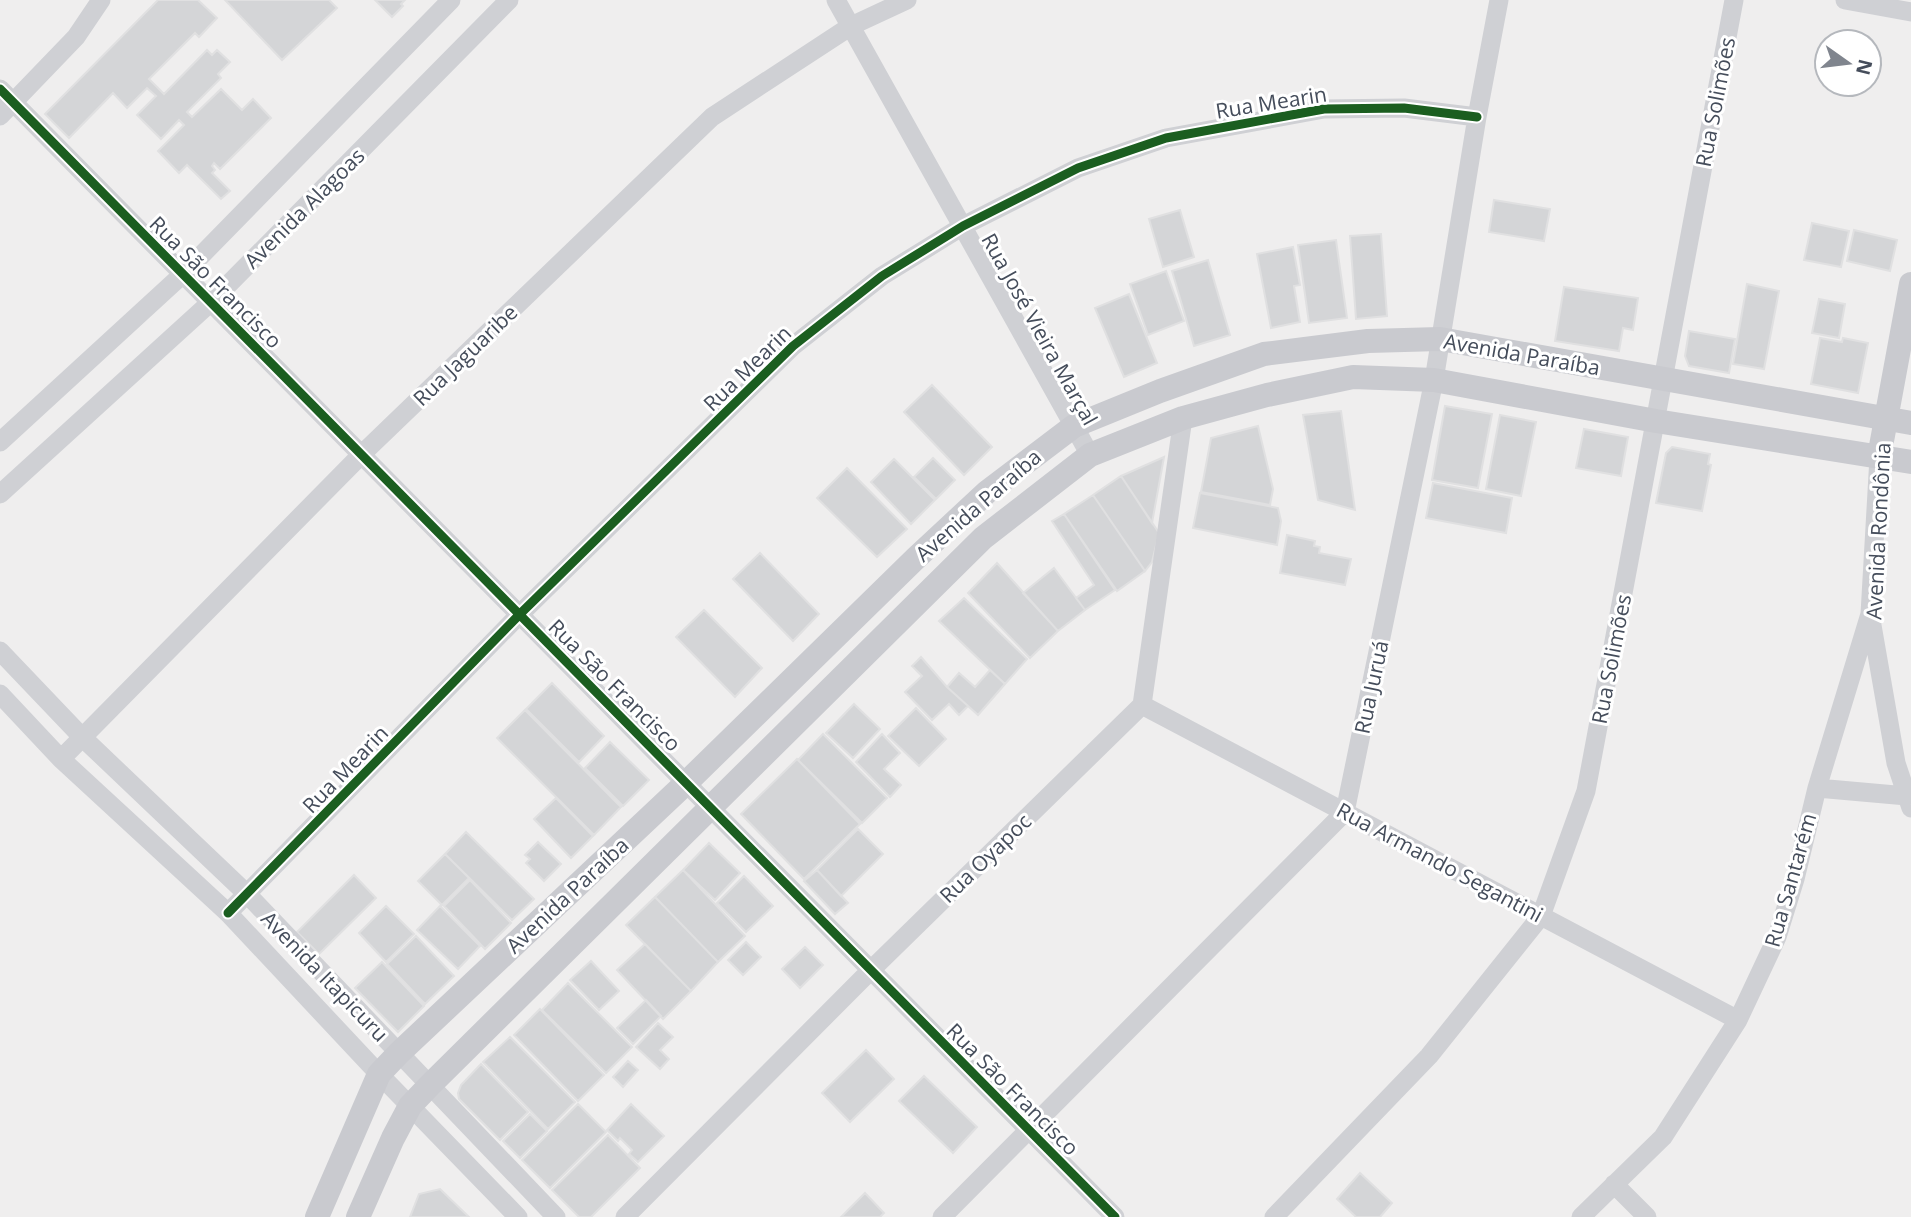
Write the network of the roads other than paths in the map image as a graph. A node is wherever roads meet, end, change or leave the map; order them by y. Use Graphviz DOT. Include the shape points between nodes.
graph roads {
  1 [pos="101,0"];
  2 [pos="451,0"];
  3 [pos="509,0"];
  4 [pos="836,0"];
  5 [pos="906,0"];
  6 [pos="1499,0"];
  7 [pos="1734,0"];
  8 [pos="1845,0"];
  9 [pos="1911,12"];
  10 [pos="851,26"];
  11 [pos="5,102"];
  12 [pos="1477,117"];
  13 [pos="963,226"];
  14 [pos="183,274"];
  15 [pos="1911,284"];
  16 [pos="211,302"];
  17 [pos="1440,339"];
  18 [pos="1664,378"];
  19 [pos="1434,380"];
  20 [pos="1183,418"];
  21 [pos="1886,418"];
  22 [pos="1656,421"];
  23 [pos="1911,423"];
  24 [pos="1074,426"];
  25 [pos="0,442"];
  26 [pos="362,454"];
  27 [pos="1090,455"];
  28 [pos="1878,457"];
  29 [pos="1911,462"];
  30 [pos="0,494"];
  31 [pos="891,582"];
  32 [pos="914,606"];
  33 [pos="520,614"];
  34 [pos="1870,614"];
  35 [pos="0,651"];
  36 [pos="0,694"];
  37 [pos="1142,705"];
  38 [pos="82,737"];
  39 [pos="61,759"];
  40 [pos="686,783"];
  41 [pos="1817,788"];
  42 [pos="1909,802"];
  43 [pos="711,808"];
  44 [pos="1346,813"];
  45 [pos="247,894"];
  46 [pos="228,913"];
  47 [pos="1541,916"];
  48 [pos="871,970"];
  49 [pos="1738,1020"];
  50 [pos="399,1054"];
  51 [pos="379,1074"];
  52 [pos="429,1086"];
  53 [pos="410,1106"];
  54 [pos="1030,1130"];
  55 [pos="1614,1184"];
  56 [pos="317,1217"];
  57 [pos="358,1217"];
  58 [pos="518,1217"];
  59 [pos="556,1217"];
  60 [pos="625,1217"];
  61 [pos="942,1217"];
  62 [pos="1115,1217"];
  63 [pos="1274,1217"];
  64 [pos="1581,1217"];
  65 [pos="1647,1217"];
  1 -- 11 [label="street" via="76,37"];
  2 -- 14 [label="street, Avenida Alagoas"];
  3 -- 16 [label="street, Avenida Alagoas"];
  4 -- 10 [label="street, Rua José Vieira Marçal"];
  5 -- 10 [label="street, Rua Jaguaribe"];
  6 -- 12 [label="street, Rua Juruá"];
  7 -- 18 [label="street, Rua Solimões"];
  8 -- 9 [label="street"];
  10 -- 13 [label="street, Rua José Vieira Marçal"];
  10 -- 26 [label="street, Rua Jaguaribe" via="712,117"];
  11 -- 14 [label="street, Rua São Francisco"];
  12 -- 13 [label="street, Rua Mearin" via="1404,108 1324,109 1166,138 1077,168"];
  12 -- 17 [label="street, Rua Juruá"];
  13 -- 24 [label="street, Rua José Vieira Marçal"];
  13 -- 33 [label="street, Rua Mearin" via="882,276 793,346"];
  14 -- 16 [label="street, Rua São Francisco"];
  14 -- 25 [label="street, Avenida Alagoas"];
  15 -- 21 [label="main road, Avenida Rondônia"];
  16 -- 26 [label="street, Rua São Francisco"];
  16 -- 30 [label="street, Avenida Alagoas"];
  17 -- 18 [label="main road, Avenida Paraíba"];
  17 -- 19 [label="street, Rua Juruá"];
  17 -- 24 [label="main road, Avenida Paraíba" via="1368,341 1264,354"];
  18 -- 21 [label="main road, Avenida Paraíba"];
  18 -- 22 [label="street, Rua Solimões"];
  19 -- 20 [label="main road, Avenida Paraíba" via="1353,377"];
  19 -- 22 [label="main road, Avenida Paraíba"];
  19 -- 44 [label="street, Rua Juruá"];
  20 -- 27 [label="main road, Avenida Paraíba"];
  20 -- 37 [label="street"];
  21 -- 23 [label="main road, Avenida Paraíba"];
  21 -- 28 [label="main road, Avenida Rondônia"];
  22 -- 28 [label="main road, Avenida Paraíba"];
  22 -- 47 [label="street, Rua Solimões" via="1586,791"];
  24 -- 27 [label="street, Rua José Vieira Marçal"];
  24 -- 31 [label="main road, Avenida Paraíba" via="987,492"];
  26 -- 33 [label="street, Rua São Francisco"];
  26 -- 38 [label="street, Rua Jaguaribe"];
  27 -- 32 [label="main road, Avenida Paraíba" via="983,538"];
  28 -- 29 [label="main road, Avenida Paraíba"];
  28 -- 34 [label="street, Avenida Rondônia"];
  31 -- 32 [label="main road"];
  31 -- 40 [label="main road, Avenida Paraíba"];
  32 -- 43 [label="main road, Avenida Paraíba"];
  33 -- 40 [label="street, Rua São Francisco"];
  33 -- 45 [label="street, Rua Mearin"];
  34 -- 41 [label="street, Rua Santarém"];
  34 -- 42 [label="street, Avenida Rondônia" via="1896,763"];
  35 -- 38 [label="street, Avenida Itapicuru"];
  36 -- 39 [label="street, Avenida Itapicuru"];
  37 -- 44 [label="street, Rua Armando Segantini"];
  37 -- 48 [label="street, Rua Oyapoc"];
  38 -- 39 [label="street, Rua Jaguaribe"];
  38 -- 45 [label="street, Avenida Itapicuru"];
  39 -- 46 [label="street, Avenida Itapicuru"];
  40 -- 43 [label="street, Rua São Francisco"];
  40 -- 50 [label="main road, Avenida Paraíba"];
  41 -- 42 [label="street"];
  41 -- 49 [label="street, Rua Santarém" via="1777,937"];
  43 -- 48 [label="street, Rua São Francisco"];
  43 -- 52 [label="main road, Avenida Paraíba"];
  44 -- 47 [label="street, Rua Armando Segantini"];
  44 -- 54 [label="street"];
  45 -- 46 [label="street, Rua Mearin"];
  45 -- 50 [label="street, Avenida Itapicuru"];
  46 -- 51 [label="street, Avenida Itapicuru"];
  47 -- 49 [label="street, Rua Armando Segantini"];
  47 -- 63 [label="street, Rua Solimões" via="1429,1056"];
  48 -- 54 [label="street, Rua São Francisco"];
  48 -- 60 [label="street, Rua Oyapoc"];
  49 -- 55 [label="street, Rua Santarém" via="1663,1137"];
  50 -- 51 [label="main road, Avenida Paraíba"];
  50 -- 52 [label="street, Avenida Itapicuru"];
  51 -- 53 [label="street, Avenida Itapicuru"];
  51 -- 56 [label="main road, Avenida Paraíba"];
  52 -- 53 [label="main road, Avenida Paraíba"];
  52 -- 59 [label="street, Avenida Itapicuru"];
  53 -- 57 [label="main road, Avenida Paraíba"];
  53 -- 58 [label="street, Avenida Itapicuru"];
  54 -- 61 [label="street"];
  54 -- 62 [label="street, Rua São Francisco"];
  55 -- 64 [label="street, Rua Santarém"];
  55 -- 65 [label="street"];
}
